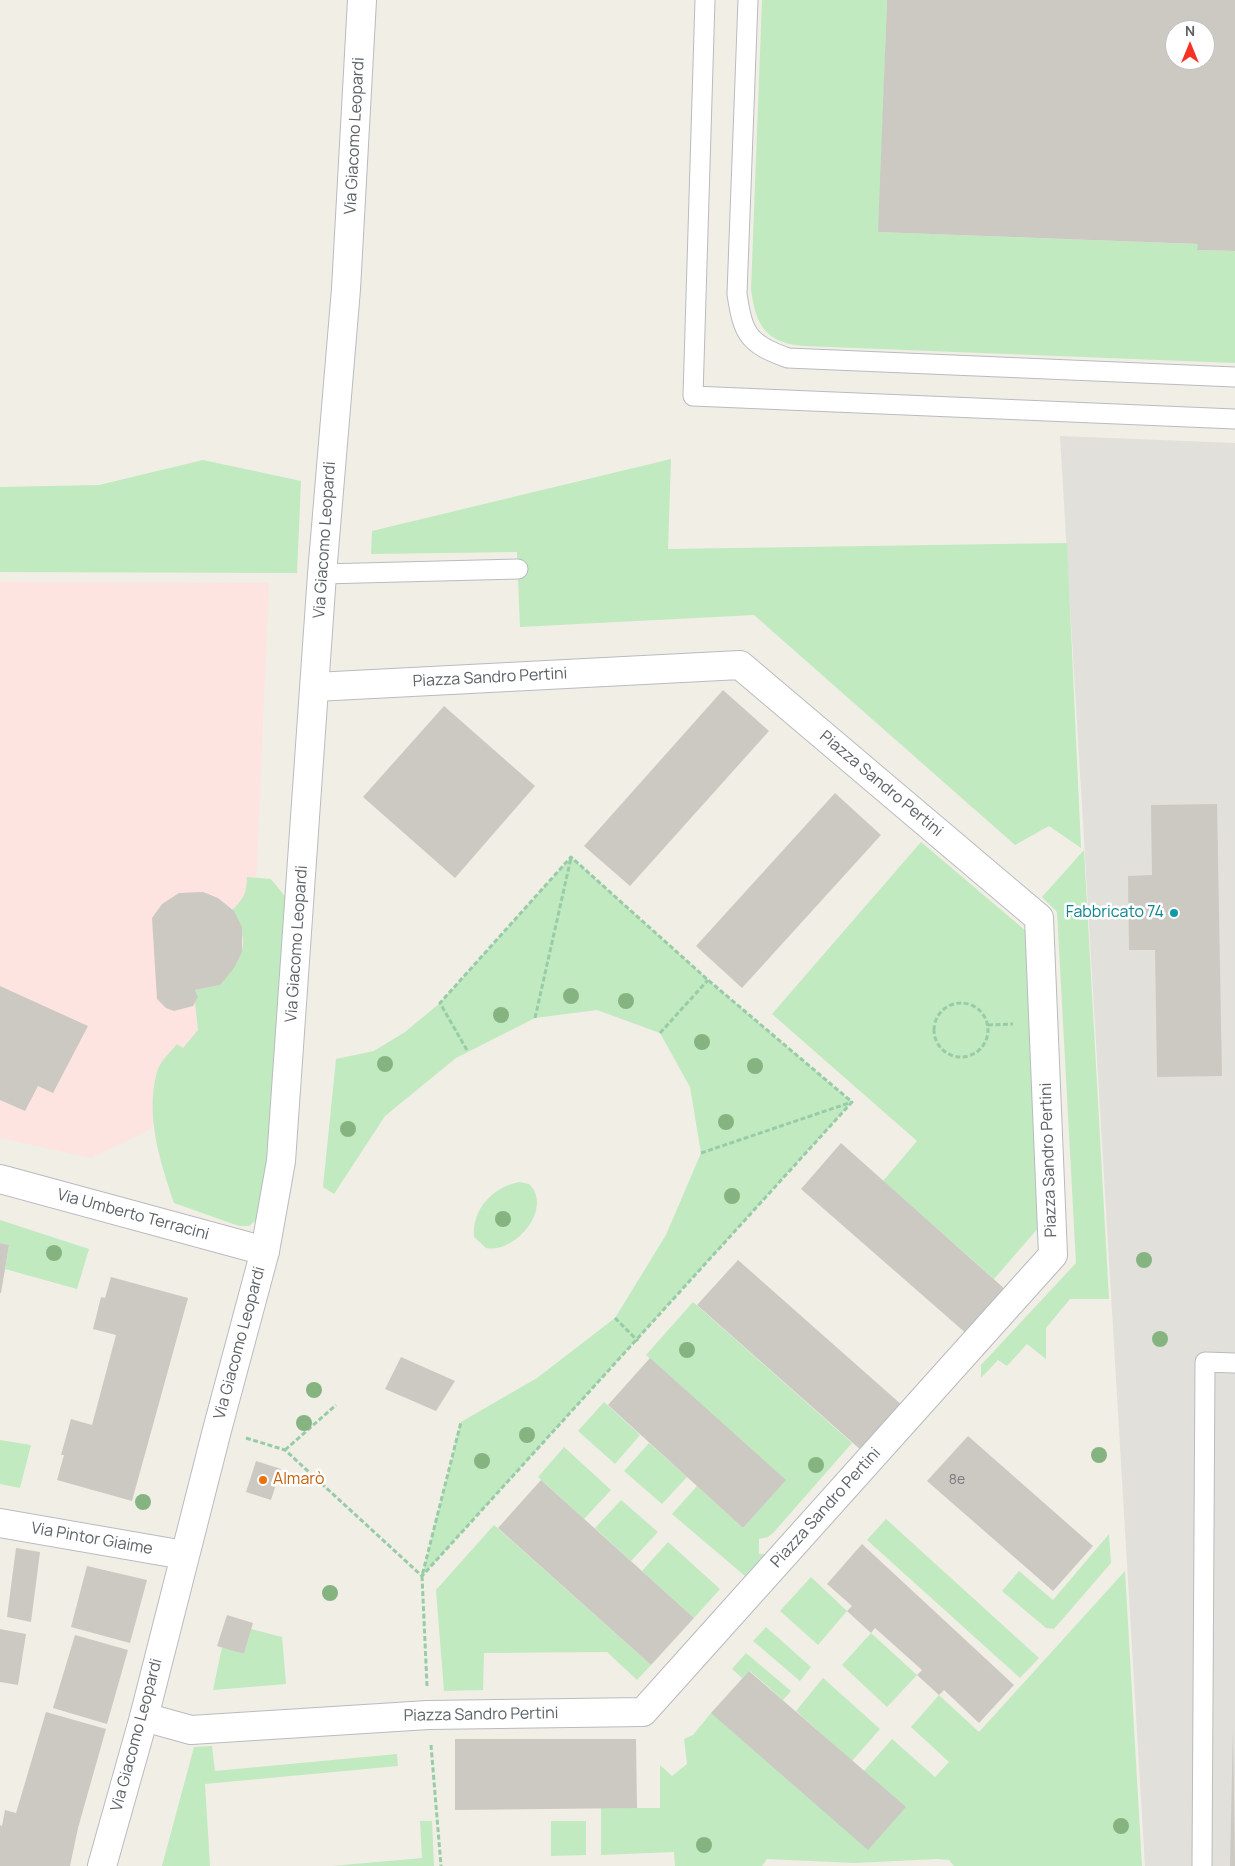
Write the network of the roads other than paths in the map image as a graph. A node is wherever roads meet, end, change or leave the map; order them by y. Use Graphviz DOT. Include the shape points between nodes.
graph roads {
  1 [pos="362,0"];
  2 [pos="705,0"];
  3 [pos="748,0"];
  4 [pos="1235,377"];
  5 [pos="1235,419"];
  6 [pos="518,569"];
  7 [pos="322,574"];
  8 [pos="315,687"];
  9 [pos="0,1179"];
  10 [pos="265,1251"];
  11 [pos="1235,1362"];
  12 [pos="0,1523"];
  13 [pos="184,1555"];
  14 [pos="144,1716"];
  15 [pos="102,1866"];
  16 [pos="1202,1866"];
  1 -- 7 [label="street, Via Giacomo Leopardi" via="346,289"];
  2 -- 5 [label="lane" via="693,396"];
  3 -- 4 [label="lane" via="736,294 742,323 755,342 788,358"];
  6 -- 7 [label="lane"];
  7 -- 8 [label="street, Via Giacomo Leopardi"];
  8 -- 10 [label="street, Via Giacomo Leopardi" via="281,1161"];
  8 -- 14 [label="street, Piazza Sandro Pertini" via="740,665 1039,918 1053,1255 643,1712 428,1715 191,1730"];
  9 -- 10 [label="street, Via Umberto Terracini"];
  10 -- 13 [label="street, Via Giacomo Leopardi"];
  11 -- 16 [label="lane" via="1205,1362"];
  12 -- 13 [label="street, Via Pintor Giaime"];
  13 -- 14 [label="street, Via Giacomo Leopardi"];
  14 -- 15 [label="street, Via Giacomo Leopardi"];
}
